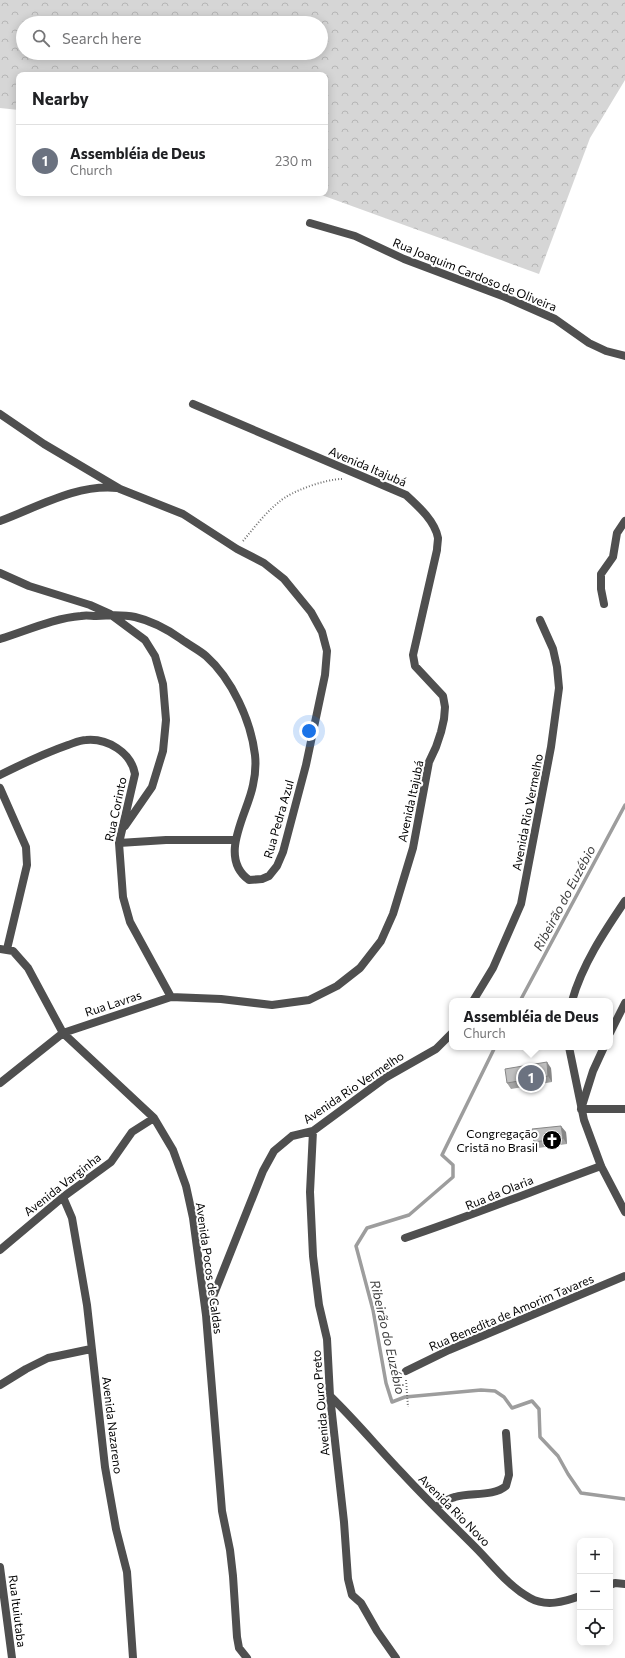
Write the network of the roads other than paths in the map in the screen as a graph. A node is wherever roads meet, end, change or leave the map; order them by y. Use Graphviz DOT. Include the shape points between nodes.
graph roads {
  1 [pos="310,223"];
  2 [pos="625,356"];
  3 [pos="194,404"];
  4 [pos="0,414"];
  5 [pos="120,488"];
  6 [pos="0,521"];
  7 [pos="625,521"];
  8 [pos="0,573"];
  9 [pos="604,604"];
  10 [pos="110,614"];
  11 [pos="540,620"];
  12 [pos="0,639"];
  13 [pos="0,776"];
  14 [pos="0,788"];
  15 [pos="121,832"];
  16 [pos="235,840"];
  17 [pos="119,843"];
  18 [pos="625,901"];
  19 [pos="4,949"];
  20 [pos="171,997"];
  21 [pos="475,998"];
  22 [pos="573,998"];
  23 [pos="625,1003"];
  24 [pos="613,1027"];
  25 [pos="63,1033"];
  26 [pos="449,1036"];
  27 [pos="569,1050"];
  28 [pos="603,1050"];
  29 [pos="0,1083"];
  30 [pos="581,1109"];
  31 [pos="625,1110"];
  32 [pos="154,1118"];
  33 [pos="313,1132"];
  34 [pos="601,1166"];
  35 [pos="63,1197"];
  36 [pos="625,1212"];
  37 [pos="405,1238"];
  38 [pos="0,1250"];
  39 [pos="625,1276"];
  40 [pos="206,1315"];
  41 [pos="91,1349"];
  42 [pos="406,1371"];
  43 [pos="0,1385"];
  44 [pos="330,1396"];
  45 [pos="506,1433"];
  46 [pos="436,1507"];
  47 [pos="0,1567"];
  48 [pos="613,1584"];
  49 [pos="625,1584"];
  50 [pos="577,1597"];
  51 [pos="12,1658"];
  52 [pos="133,1658"];
  53 [pos="247,1658"];
  54 [pos="396,1658"];
  1 -- 2 [label="street, Rua Joaquim Cardoso de Oliveira" via="355,236 404,259 506,297 556,320 606,351"];
  3 -- 20 [label="street, Avenida Itajubá" via="406,495 424,513 438,537 437,550 413,655 415,666 443,696 445,707 442,732 429,762 412,848 393,914 381,941 360,968 337,986 309,1000 272,1005"];
  4 -- 5 [label="street" via="44,444"];
  5 -- 6 [label="street" via="92,488 66,494"];
  5 -- 16 [label="street, Rua Pedra Azul" via="183,514 264,563 284,579 322,632 327,651 325,675 306,765 285,844 277,866 269,876 250,880 240,871 236,860"];
  7 -- 9 [label="street" via="617,532 613,557 601,574"];
  8 -- 10 [label="street" via="29,586"];
  10 -- 12 [label="street, Rua Pedra Azul" via="59,620"];
  10 -- 15 [label="street" via="145,640 154,656 163,684 166,720 163,751 152,787"];
  10 -- 16 [label="street, Rua Pedra Azul" via="133,616 151,621 168,630 206,656 222,673 236,694 255,755 253,785"];
  11 -- 21 [label="street, Avenida Rio Vermelho" via="553,649 559,688 551,747 521,904 494,968"];
  13 -- 15 [label="street, Rua Corinto" via="54,750 85,740 116,747 129,758 135,774"];
  14 -- 19 [label="street" via="26,847 27,865"];
  15 -- 17 [label="street, Rua Corinto"];
  16 -- 17 [label="street"];
  17 -- 20 [label="street, Rua Corinto" via="123,898 130,922"];
  18 -- 22 [label="street" via="581,973"];
  19 -- 25 [label="street, Avenida Pocos de Caldas" via="13,951 28,968"];
  20 -- 25 [label="street, Rua Lavras"];
  23 -- 24 [label="street"];
  25 -- 29 [label="street"];
  25 -- 32 [label="street, Avenida Pocos de Caldas"];
  26 -- 33 [label="street, Avenida Rio Vermelho" via="436,1049 385,1078"];
  27 -- 30 [label="street"];
  28 -- 30 [label="street"];
  30 -- 31 [label="street"];
  30 -- 34 [label="street"];
  32 -- 35 [label="street, Avenida Varginha" via="132,1132 111,1162"];
  32 -- 40 [label="street, Avenida Pocos de Caldas" via="173,1150 186,1186 193,1218"];
  33 -- 40 [label="street, Avenida Rio Vermelho" via="292,1136 274,1151 263,1171"];
  33 -- 44 [label="street, Avenida Ouro Preto" via="310,1192 313,1256 319,1306 327,1339"];
  34 -- 36 [label="street"];
  34 -- 37 [label="street, Rua da Olaria" via="463,1219"];
  35 -- 38 [label="street, Avenida Varginha"];
  35 -- 41 [label="street, Avenida Nazareno" via="72,1218 79,1253"];
  39 -- 42 [label="street, Rua Benedita de Amorim Tavares" via="449,1350"];
  40 -- 53 [label="street, Avenida Pocos de Caldas" via="222,1511 232,1569 237,1637 239,1648"];
  41 -- 43 [label="street" via="48,1358"];
  41 -- 52 [label="street, Avenida Nazareno" via="105,1467 127,1572"];
  44 -- 46 [label="street, Avenida Rio Novo"];
  44 -- 54 [label="street, Avenida Ouro Preto" via="348,1578 352,1595 361,1603"];
  45 -- 46 [label="street" via="509,1475 506,1486 497,1491 456,1496"];
  46 -- 50 [label="street, Avenida Rio Novo" via="508,1582 531,1598 544,1603 555,1603"];
  47 -- 51 [label="street, Rua Ituiutaba"];
  48 -- 49 [label="street"];
}
